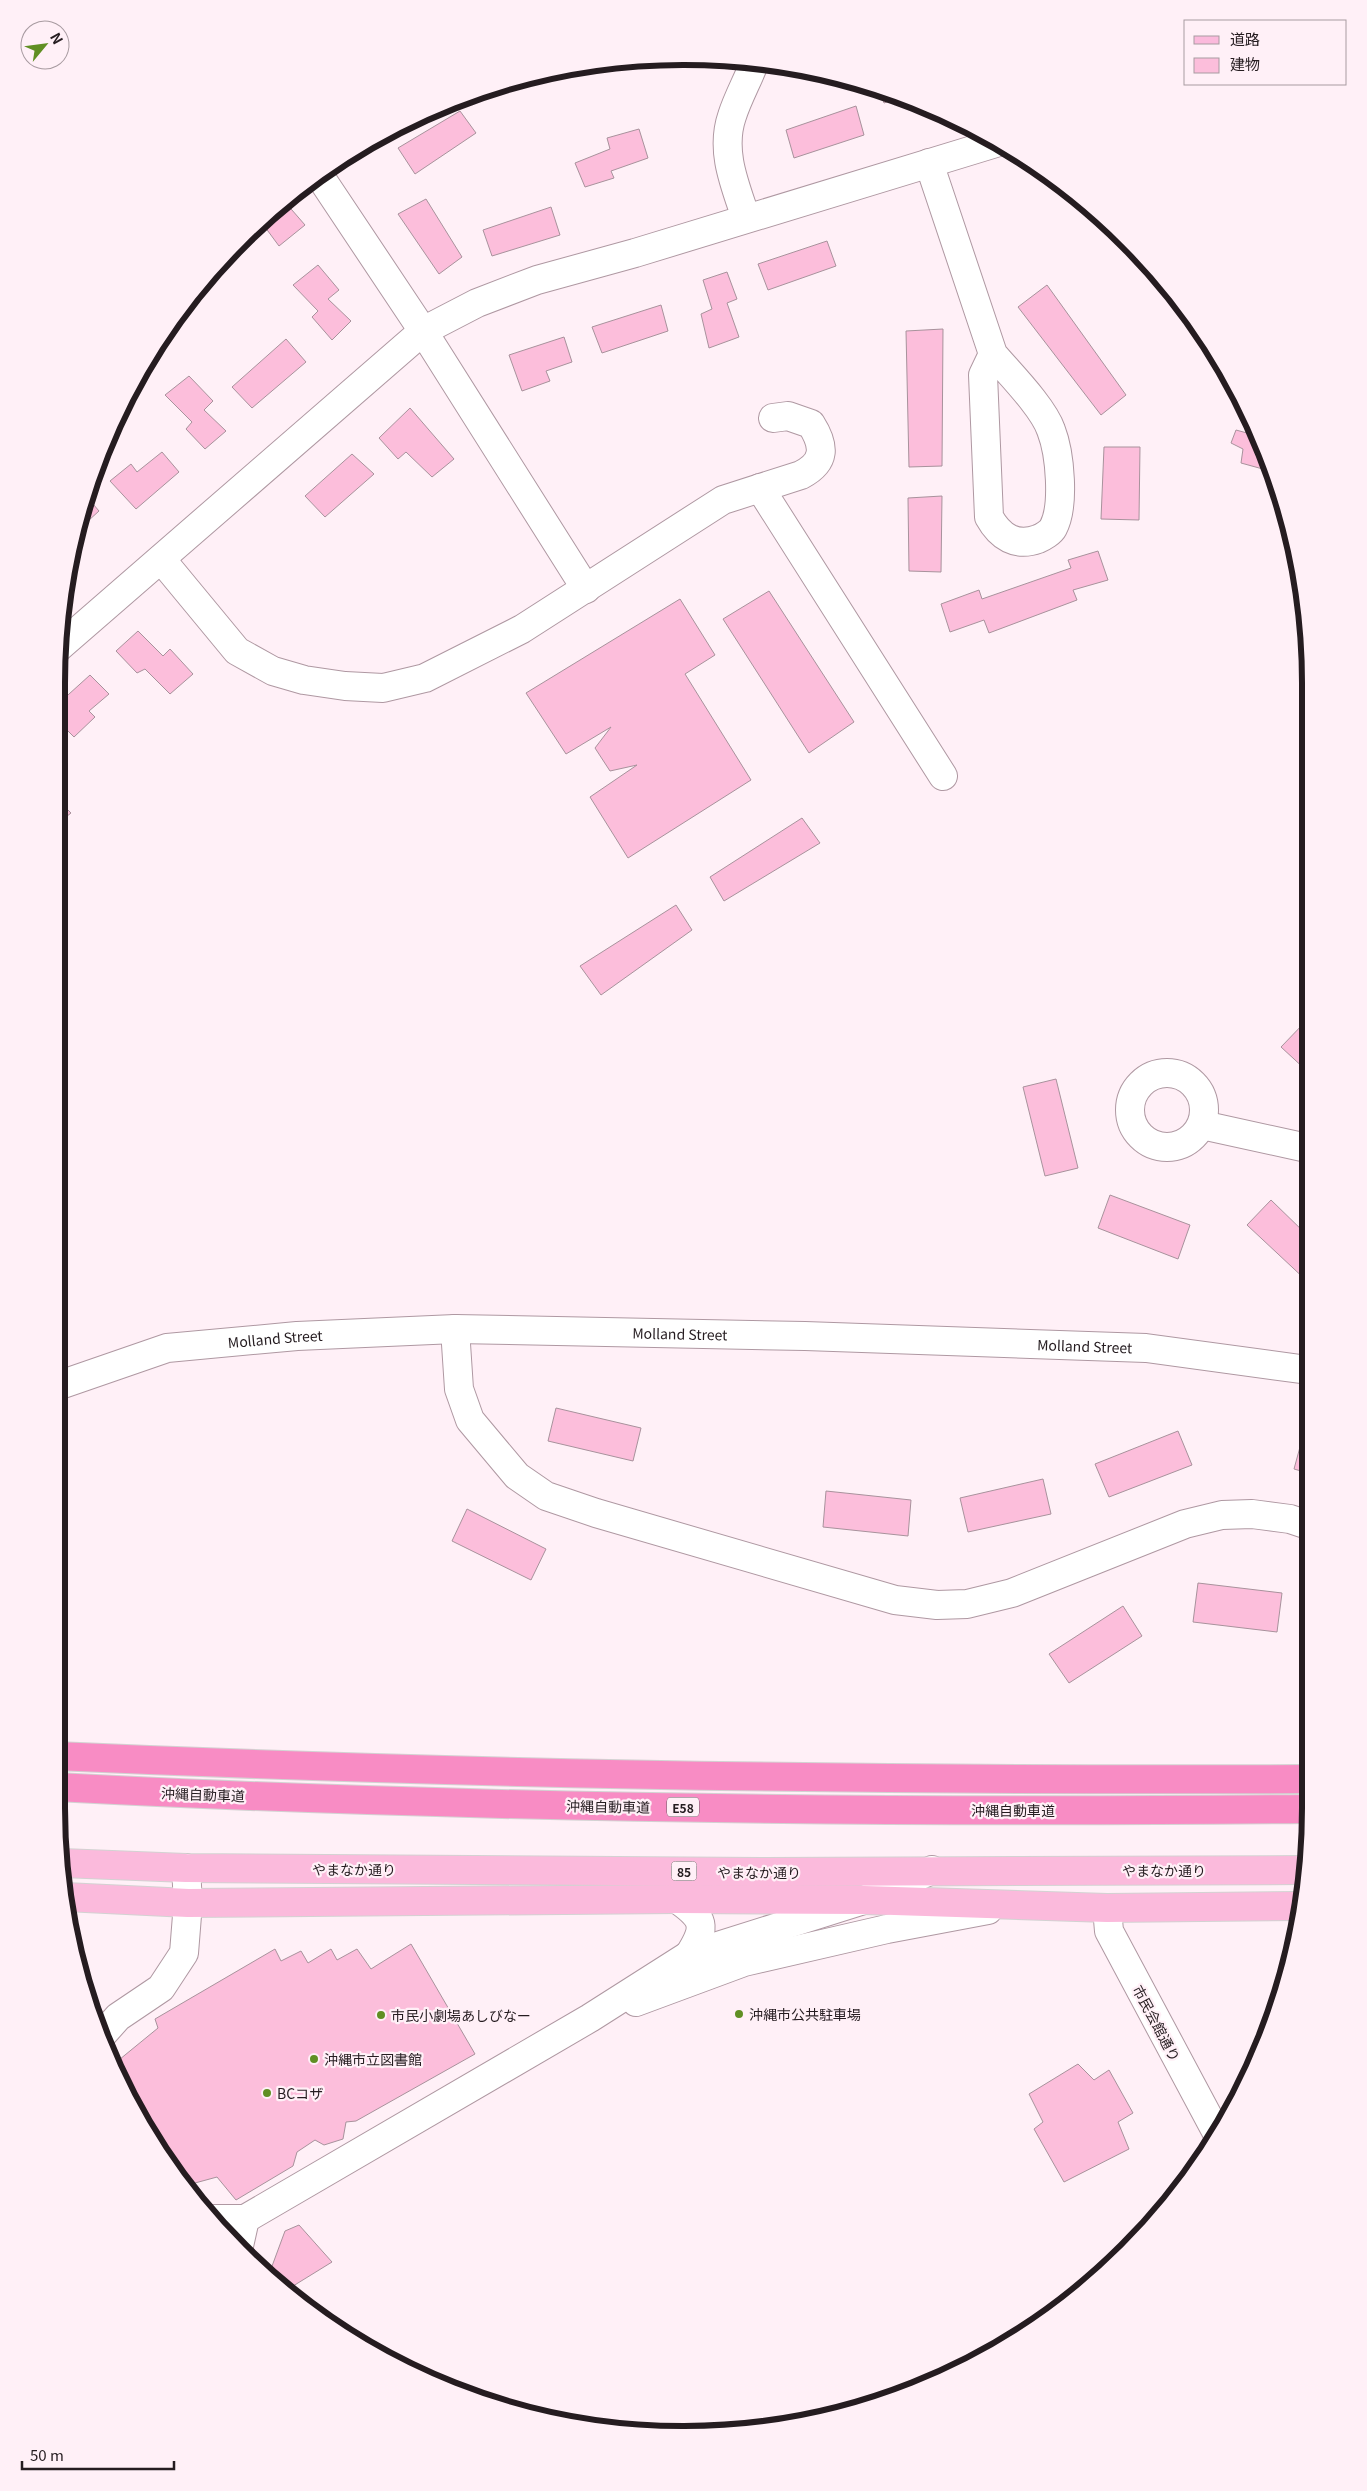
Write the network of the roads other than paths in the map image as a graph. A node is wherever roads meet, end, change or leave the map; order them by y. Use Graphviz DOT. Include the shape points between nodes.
graph roads {
  1 [pos="752,69"];
  2 [pos="988,145"];
  3 [pos="929,163"];
  4 [pos="323,181"];
  5 [pos="746,218"];
  6 [pos="423,331"];
  7 [pos="994,354"];
  8 [pos="773,418"];
  9 [pos="760,488"];
  10 [pos="161,559"];
  11 [pos="586,590"];
  12 [pos="66,641"];
  13 [pos="943,776"];
  14 [pos="1202,1125"];
  15 [pos="1302,1147"];
  16 [pos="456,1329"];
  17 [pos="1302,1369"];
  18 [pos="65,1383"];
  19 [pos="1302,1523"];
  20 [pos="65,1756"];
  21 [pos="1302,1779"];
  22 [pos="65,1787"];
  23 [pos="1302,1809"];
  24 [pos="68,1863"];
  25 [pos="186,1868"];
  26 [pos="932,1870"];
  27 [pos="1299,1870"];
  28 [pos="763,1872"];
  29 [pos="72,1897"];
  30 [pos="882,1897"];
  31 [pos="677,1899"];
  32 [pos="188,1903"];
  33 [pos="1018,1904"];
  34 [pos="1294,1906"];
  35 [pos="1108,1908"];
  36 [pos="887,1929"];
  37 [pos="688,1955"];
  38 [pos="590,2018"];
  39 [pos="107,2030"];
  40 [pos="1213,2126"];
  41 [pos="222,2219"];
  42 [pos="245,2219"];
  43 [pos="241,2239"];
  1 -- 5 [label="street" via="732,117 728,145 730,172"];
  2 -- 3 [label="street"];
  3 -- 5 [label="street"];
  3 -- 7 [label="street"];
  4 -- 6 [label="street"];
  5 -- 6 [label="street" via="536,280 477,303"];
  6 -- 10 [label="street"];
  6 -- 11 [label="street"];
  7 -- 7 [label="street" via="983,375 988,517 1005,538 1028,542 1042,538 1053,529 1059,503 1059,467 1051,430"];
  8 -- 9 [label="street" via="788,416 811,424 821,446 820,456 813,468 801,475"];
  9 -- 11 [label="street" via="723,500"];
  9 -- 13 [label="street"];
  10 -- 11 [label="street" via="237,651 273,671 345,686 383,688 425,678 522,629"];
  10 -- 12 [label="street"];
  14 -- 15 [label="street"];
  16 -- 17 [label="street, Molland Street" via="805,1336 1146,1348"];
  16 -- 18 [label="street, Molland Street" via="297,1336 167,1348"];
  16 -- 19 [label="street" via="459,1389 470,1420 517,1476 546,1496 895,1600 937,1605 967,1604 1012,1593 1185,1524 1222,1515 1252,1514"];
  20 -- 21 [label="highway" via="636,1773"];
  22 -- 23 [label="highway, 沖縄自動車道 / E58" via="634,1806 893,1810"];
  24 -- 25 [label="main road, やまなか通り / 85"];
  25 -- 28 [label="main road, やまなか通り / 85"];
  25 -- 32 [label="street"];
  26 -- 27 [label="main road, やまなか通り / 85"];
  26 -- 28 [label="main road, やまなか通り / 85"];
  26 -- 30 [label="street"];
  28 -- 30 [label="street" via="803,1881 866,1880"];
  29 -- 32 [label="main road, やまなか通り / 85"];
  30 -- 31 [label="main road, やまなか通り / 85"];
  30 -- 33 [label="main road, やまなか通り / 85"];
  30 -- 36 [label="street"];
  30 -- 37 [label="street"];
  31 -- 32 [label="main road, やまなか通り / 85"];
  31 -- 37 [label="street" via="696,1912 702,1927 700,1937"];
  32 -- 39 [label="street" via="184,1953 161,1988 118,2017"];
  33 -- 35 [label="main road, やまなか通り / 85"];
  33 -- 36 [label="street"];
  34 -- 35 [label="main road, やまなか通り / 85"];
  35 -- 40 [label="street, 市民会館通り" via="1109,1932"];
  36 -- 38 [label="street" via="744,1962"];
  37 -- 38 [label="street"];
  38 -- 42 [label="street"];
  41 -- 42 [label="street"];
  42 -- 43 [label="street"];
}
